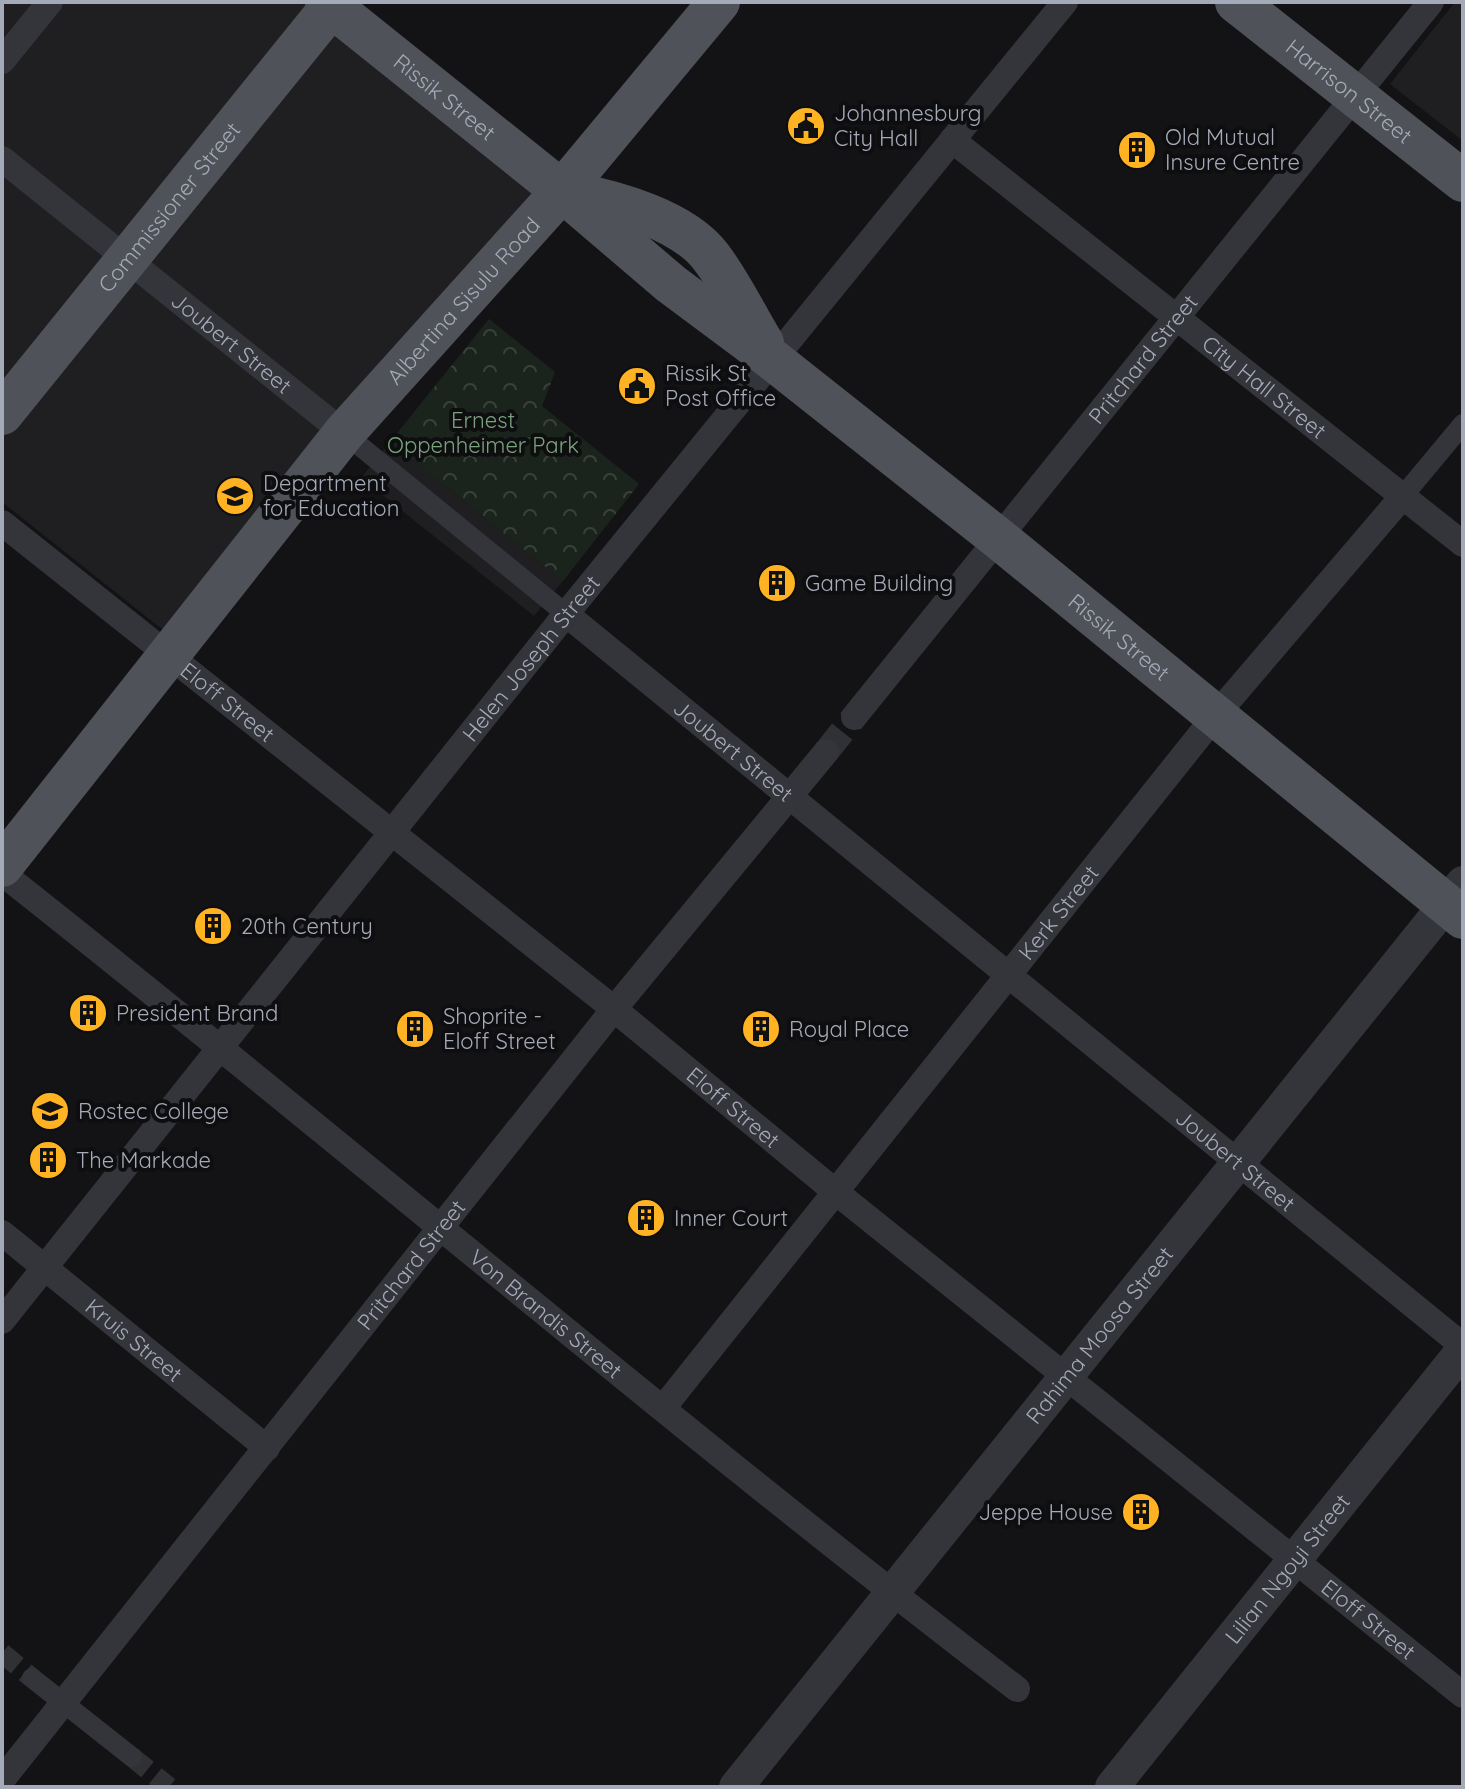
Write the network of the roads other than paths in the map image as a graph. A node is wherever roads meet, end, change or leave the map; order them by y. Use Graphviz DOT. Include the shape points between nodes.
graph roads {
  1 [pos="50,2"];
  2 [pos="719,2"];
  3 [pos="1065,2"];
  4 [pos="1236,2"];
  5 [pos="1431,2"];
  6 [pos="331,3"];
  7 [pos="2,61"];
  8 [pos="1356,96"];
  9 [pos="952,140"];
  10 [pos="2,159"];
  11 [pos="1463,181"];
  12 [pos="562,191"];
  13 [pos="127,257"];
  14 [pos="1176,317"];
  15 [pos="773,360"];
  16 [pos="2,414"];
  17 [pos="1463,424"];
  18 [pos="344,433"];
  19 [pos="1403,496"];
  20 [pos="2,523"];
  21 [pos="998,538"];
  22 [pos="1463,544"];
  23 [pos="566,614"];
  24 [pos="167,655"];
  25 [pos="1216,715"];
  26 [pos="854,717"];
  27 [pos="826,752"];
  28 [pos="789,796"];
  29 [pos="390,833"];
  30 [pos="2,866"];
  31 [pos="2,873"];
  32 [pos="1457,902"];
  33 [pos="1011,975"];
  34 [pos="614,1009"];
  35 [pos="222,1047"];
  36 [pos="1238,1162"];
  37 [pos="837,1193"];
  38 [pos="440,1228"];
  39 [pos="2,1233"];
  40 [pos="44,1267"];
  41 [pos="2,1321"];
  42 [pos="1463,1348"];
  43 [pos="1065,1376"];
  44 [pos="663,1408"];
  45 [pos="267,1448"];
  46 [pos="1294,1561"];
  47 [pos="891,1593"];
  48 [pos="32,1678"];
  49 [pos="1017,1689"];
  50 [pos="1463,1695"];
  51 [pos="64,1703"];
  52 [pos="132,1757"];
  53 [pos="2,1780"];
  54 [pos="736,1787"];
  55 [pos="1112,1787"];
  1 -- 7 [label="street"];
  2 -- 12 [label="main road, Albertina Sisulu Road"];
  3 -- 9 [label="street, Helen Joseph Street"];
  4 -- 8 [label="main road, Harrison Street"];
  5 -- 8 [label="street, Pritchard Street"];
  6 -- 12 [label="main road, Rissik Street"];
  6 -- 13 [label="main road, Commissioner Street"];
  8 -- 11 [label="main road, Harrison Street"];
  8 -- 14 [label="street, Pritchard Street"];
  9 -- 14 [label="street, City Hall Street"];
  9 -- 15 [label="street, Helen Joseph Street"];
  10 -- 13 [label="street, Joubert Street"];
  12 -- 15 [label="main road, Rissik Street" via="671,284"];
  12 -- 18 [label="main road, Albertina Sisulu Road"];
  13 -- 16 [label="main road, Commissioner Street"];
  13 -- 18 [label="street, Joubert Street"];
  14 -- 19 [label="street, City Hall Street"];
  14 -- 21 [label="street, Pritchard Street"];
  15 -- 21 [label="main road, Rissik Street"];
  15 -- 23 [label="street, Helen Joseph Street"];
  17 -- 19 [label="street, Kerk Street"];
  18 -- 23 [label="street, Joubert Street"];
  18 -- 24 [label="main road, Albertina Sisulu Road"];
  19 -- 22 [label="street, City Hall Street"];
  19 -- 25 [label="street, Kerk Street"];
  20 -- 24 [label="street, Eloff Street"];
  21 -- 25 [label="main road, Rissik Street"];
  21 -- 26 [label="street, Pritchard Street"];
  23 -- 28 [label="street, Joubert Street"];
  23 -- 29 [label="street, Helen Joseph Street"];
  24 -- 29 [label="street, Eloff Street"];
  24 -- 30 [label="main road, Albertina Sisulu Road"];
  25 -- 32 [label="main road, Rissik Street"];
  25 -- 33 [label="street, Kerk Street"];
  27 -- 28 [label="street, Pritchard Street"];
  28 -- 33 [label="street, Joubert Street"];
  28 -- 34 [label="street, Pritchard Street"];
  29 -- 34 [label="street, Eloff Street"];
  29 -- 35 [label="street, Helen Joseph Street"];
  31 -- 35 [label="street, Von Brandis Street"];
  32 -- 36 [label="street, Rahima Moosa Street"];
  33 -- 36 [label="street, Joubert Street"];
  33 -- 37 [label="street, Kerk Street"];
  34 -- 37 [label="street, Eloff Street"];
  34 -- 38 [label="street, Pritchard Street"];
  35 -- 38 [label="street, Von Brandis Street"];
  35 -- 40 [label="street, Helen Joseph Street"];
  36 -- 42 [label="street, Joubert Street"];
  36 -- 43 [label="street, Rahima Moosa Street"];
  37 -- 43 [label="street, Eloff Street"];
  37 -- 44 [label="street, Kerk Street"];
  38 -- 44 [label="street, Von Brandis Street"];
  38 -- 45 [label="street, Pritchard Street"];
  39 -- 40 [label="street, Kruis Street"];
  40 -- 41 [label="street, Helen Joseph Street"];
  40 -- 45 [label="street, Kruis Street"];
  42 -- 46 [label="street, Lilian Ngoyi Street"];
  43 -- 46 [label="street, Eloff Street"];
  43 -- 47 [label="street, Rahima Moosa Street"];
  44 -- 47 [label="street, Von Brandis Street"];
  45 -- 51 [label="street, Pritchard Street"];
  46 -- 50 [label="street, Eloff Street"];
  46 -- 55 [label="street, Lilian Ngoyi Street"];
  47 -- 49 [label="street, Von Brandis Street"];
  47 -- 54 [label="street, Rahima Moosa Street"];
  48 -- 51 [label="street"];
  51 -- 52 [label="street"];
  51 -- 53 [label="street, Pritchard Street"];
}
